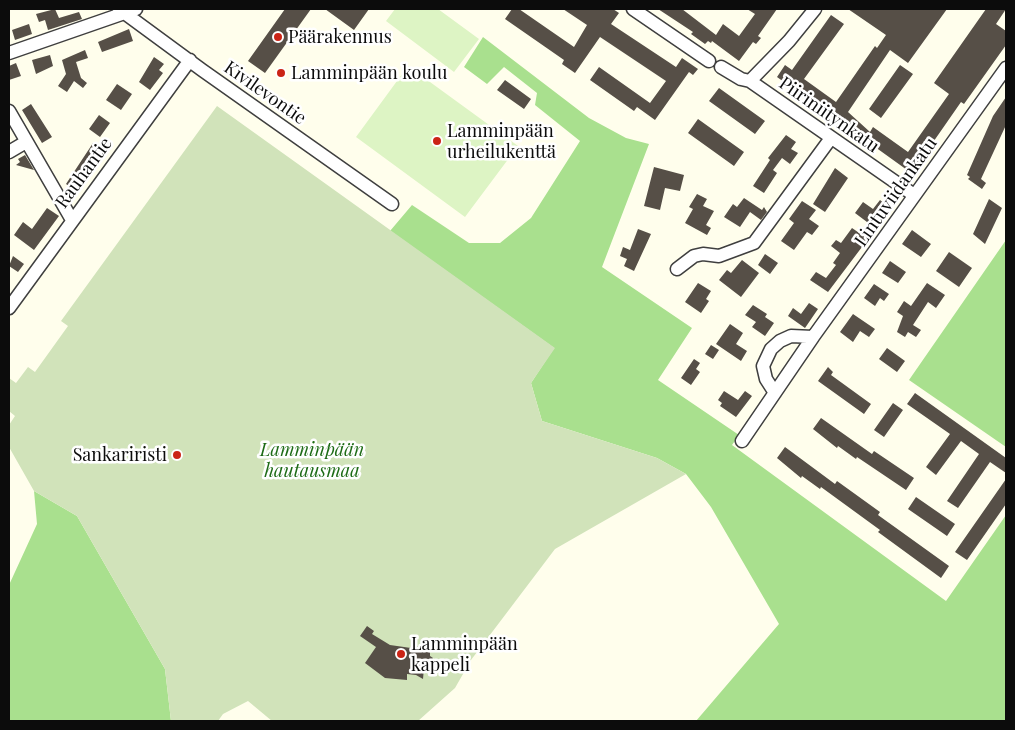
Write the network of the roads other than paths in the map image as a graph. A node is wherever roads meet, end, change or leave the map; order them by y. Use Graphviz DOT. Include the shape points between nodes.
graph roads {
  1 [pos="633,9"];
  2 [pos="815,9"];
  3 [pos="127,10"];
  4 [pos="9,53"];
  5 [pos="190,60"];
  6 [pos="709,61"];
  7 [pos="721,67"];
  8 [pos="1006,68"];
  9 [pos="750,81"];
  10 [pos="9,111"];
  11 [pos="830,138"];
  12 [pos="26,142"];
  13 [pos="9,152"];
  14 [pos="914,195"];
  15 [pos="392,204"];
  16 [pos="72,220"];
  17 [pos="677,269"];
  18 [pos="9,308"];
  19 [pos="813,337"];
  20 [pos="776,393"];
  21 [pos="742,441"];
  1 -- 6 [label="street"];
  2 -- 9 [label="street"];
  3 -- 4 [label="street"];
  3 -- 5 [label="street, Kivilevontie"];
  5 -- 15 [label="street, Kivilevontie"];
  5 -- 16 [label="street, Rauhantie"];
  7 -- 9 [label="street, Piiriniitynkatu"];
  8 -- 14 [label="street, Lintuviidankatu"];
  9 -- 11 [label="street, Piiriniitynkatu"];
  10 -- 12 [label="street"];
  11 -- 14 [label="street, Piiriniitynkatu"];
  11 -- 17 [label="street" via="754,243 719,256 694,256"];
  12 -- 13 [label="street"];
  12 -- 16 [label="street"];
  14 -- 19 [label="street, Lintuviidankatu"];
  16 -- 18 [label="street, Rauhantie"];
  19 -- 20 [label="street, Lintuviidankatu"];
  19 -- 20 [label="street" via="791,336 771,349 763,366 766,379"];
  20 -- 21 [label="street, Lintuviidankatu"];
}
